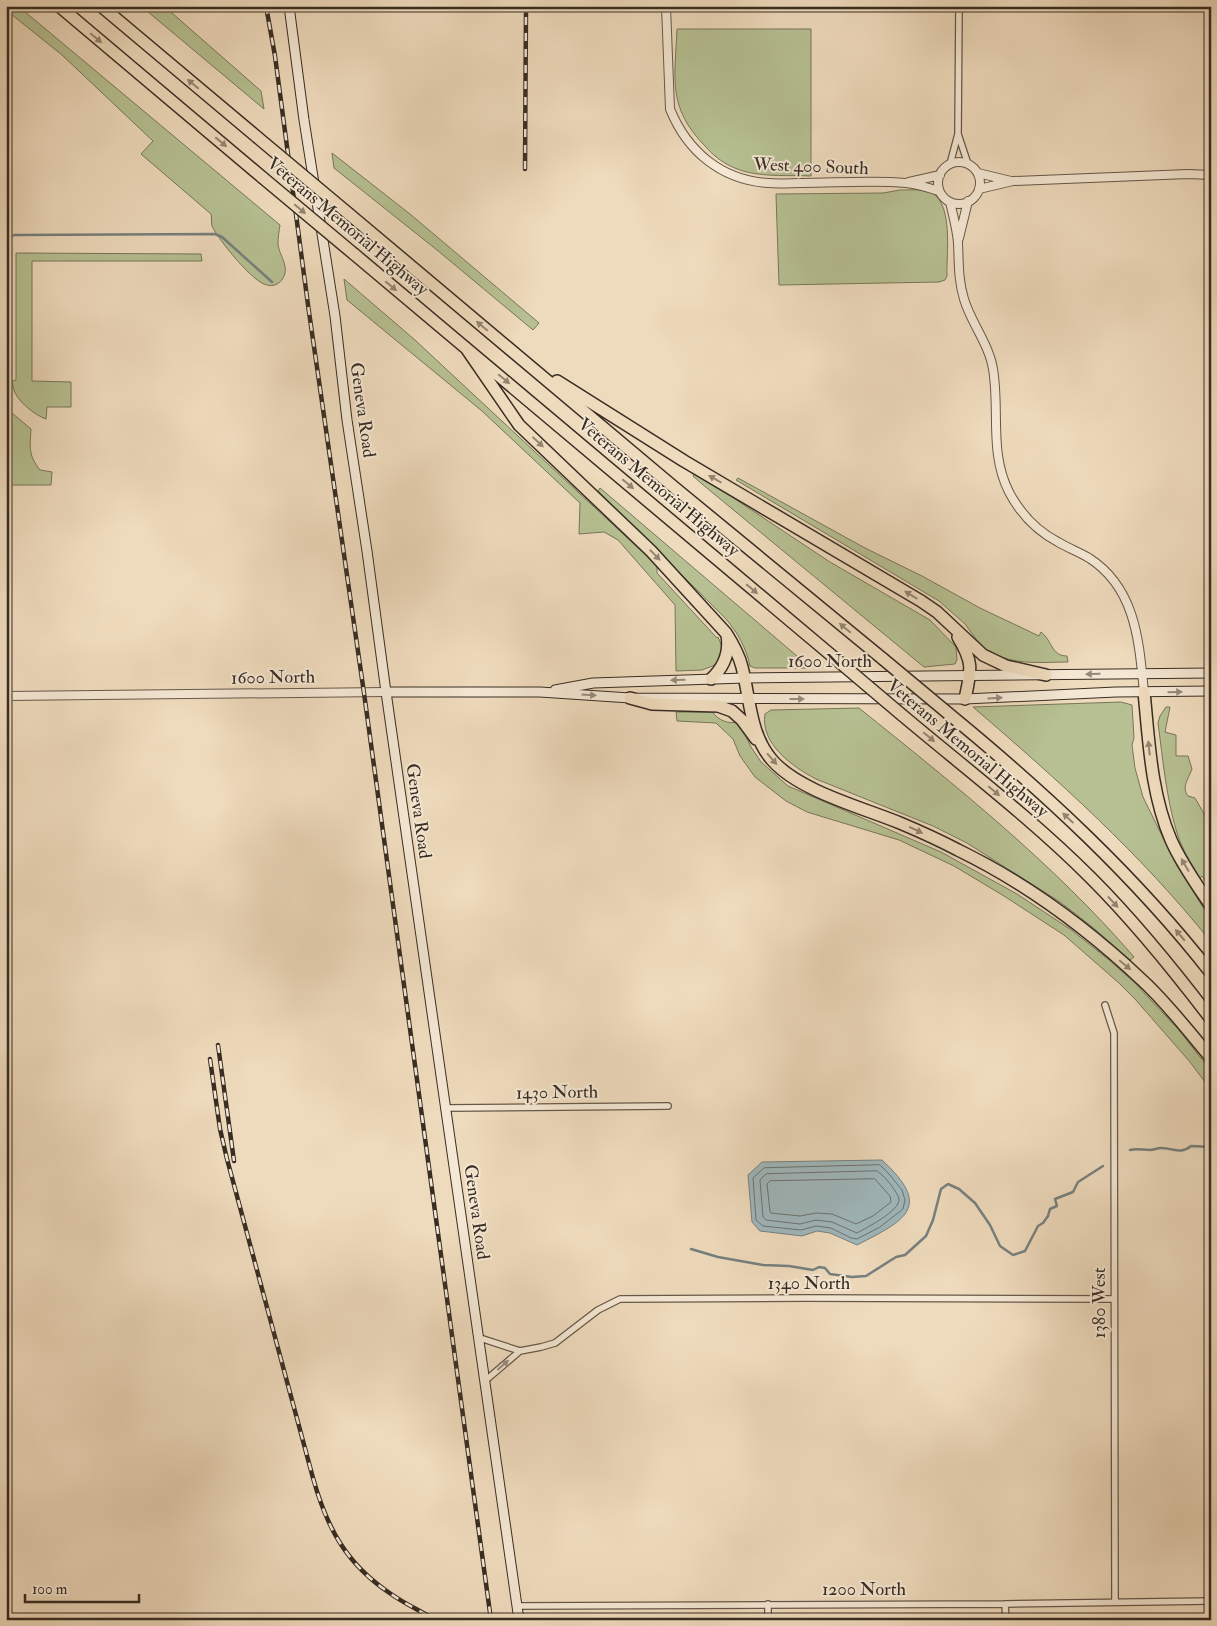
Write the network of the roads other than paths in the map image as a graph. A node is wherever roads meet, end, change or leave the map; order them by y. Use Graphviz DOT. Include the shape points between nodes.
graph roads {
  1 [pos="59,6"];
  2 [pos="101,6"];
  3 [pos="289,6"];
  4 [pos="666,6"];
  5 [pos="959,6"];
  6 [pos="958,134"];
  7 [pos="950,164"];
  8 [pos="968,164"];
  9 [pos="978,173"];
  10 [pos="940,175"];
  11 [pos="1211,175"];
  12 [pos="1013,181"];
  13 [pos="907,183"];
  14 [pos="979,189"];
  15 [pos="940,190"];
  16 [pos="950,202"];
  17 [pos="968,202"];
  18 [pos="958,241"];
  19 [pos="466,348"];
  20 [pos="520,358"];
  21 [pos="950,625"];
  22 [pos="726,633"];
  23 [pos="1142,673"];
  24 [pos="1211,673"];
  25 [pos="1046,675"];
  26 [pos="970,676"];
  27 [pos="745,678"];
  28 [pos="711,679"];
  29 [pos="1211,691"];
  30 [pos="386,692"];
  31 [pos="540,692"];
  32 [pos="1144,692"];
  33 [pos="6,696"];
  34 [pos="630,698"];
  35 [pos="748,698"];
  36 [pos="965,699"];
  37 [pos="759,744"];
  38 [pos="1211,906"];
  39 [pos="1211,973"];
  40 [pos="1105,1005"];
  41 [pos="1211,1019"];
  42 [pos="1211,1058"];
  43 [pos="668,1106"];
  44 [pos="446,1108"];
  45 [pos="1113,1300"];
  46 [pos="480,1338"];
  47 [pos="520,1351"];
  48 [pos="486,1380"];
  49 [pos="1211,1601"];
  50 [pos="1115,1602"];
  51 [pos="768,1604"];
  52 [pos="1005,1604"];
  53 [pos="517,1606"];
  54 [pos="519,1620"];
  55 [pos="768,1620"];
  56 [pos="1006,1620"];
  1 -- 19 [label="highway, Veterans Memorial Highway, one-way, bridge"];
  20 -- 2 [label="highway, Veterans Memorial Highway, one-way, bridge"];
  3 -- 30 [label="main road, Geneva Road"];
  4 -- 13 [label="street, West 400 South" via="670,109 697,153 725,173 754,182"];
  5 -- 6 [label="street"];
  6 -- 7 [label="street"];
  6 -- 8 [label="street"];
  7 -- 8 [label="street"];
  7 -- 10 [label="street"];
  8 -- 9 [label="street"];
  9 -- 12 [label="street"];
  9 -- 14 [label="street"];
  10 -- 13 [label="street, West 400 South"];
  10 -- 15 [label="street"];
  11 -- 12 [label="street"];
  12 -- 14 [label="street"];
  13 -- 15 [label="street, West 400 South"];
  14 -- 17 [label="street"];
  15 -- 16 [label="street"];
  16 -- 17 [label="street"];
  16 -- 18 [label="street"];
  17 -- 18 [label="street"];
  18 -- 23 [label="street" via="959,281 964,301 992,366 997,450 1008,491 1021,511 1040,530 1090,559 1120,589 1136,628"];
  19 -- 22 [label="highway, one-way" via="519,425 652,551"];
  19 -- 41 [label="highway, Veterans Memorial Highway, one-way, bridge" via="1018,811 1091,878 1148,940"];
  21 -- 20 [label="highway, one-way" via="921,601 684,461"];
  39 -- 20 [label="highway, Veterans Memorial Highway, one-way, bridge" via="1110,858 1048,800"];
  21 -- 25 [label="highway" via="994,662"];
  21 -- 26 [label="highway" via="970,659"];
  22 -- 27 [label="highway" via="739,656"];
  22 -- 28 [label="highway" via="725,662"];
  23 -- 24 [label="main road, 1600 North"];
  23 -- 25 [label="main road, 1600 North, one-way"];
  23 -- 32 [label="street"];
  25 -- 26 [label="main road, 1600 North"];
  26 -- 27 [label="main road, 1600 North"];
  26 -- 36 [label="highway"];
  27 -- 28 [label="main road, 1600 North"];
  27 -- 35 [label="highway"];
  28 -- 31 [label="main road, 1600 North, one-way" via="593,683"];
  32 -- 29 [label="main road, 1600 North, one-way"];
  30 -- 31 [label="main road, 1600 North"];
  30 -- 33 [label="street, 1600 North"];
  30 -- 44 [label="main road, Geneva Road"];
  31 -- 34 [label="main road, 1600 North, one-way"];
  36 -- 32 [label="main road, 1600 North, one-way"];
  38 -- 32 [label="highway, one-way" via="1171,841 1162,817 1150,753"];
  34 -- 35 [label="main road, 1600 North"];
  34 -- 37 [label="highway" via="652,704 718,706 732,711 742,720"];
  35 -- 36 [label="main road, 1600 North, one-way"];
  35 -- 37 [label="highway"];
  37 -- 42 [label="highway, one-way" via="786,774 821,792 902,823 1032,892 1081,928 1144,982"];
  40 -- 45 [label="street, 1380 West" via="1114,1033"];
  43 -- 44 [label="street, 1430 North"];
  44 -- 46 [label="main road, Geneva Road"];
  45 -- 47 [label="street, 1340 North" via="620,1300 598,1310 555,1343"];
  45 -- 50 [label="street, 1380 West"];
  46 -- 47 [label="street"];
  46 -- 48 [label="main road, Geneva Road"];
  48 -- 47 [label="street, one-way"];
  48 -- 53 [label="main road, Geneva Road"];
  49 -- 50 [label="street, 1200 North"];
  50 -- 52 [label="street, 1200 North"];
  51 -- 52 [label="street, 1200 North"];
  51 -- 53 [label="street, 1200 North"];
  51 -- 55 [label="street"];
  52 -- 56 [label="street"];
  53 -- 54 [label="main road, Geneva Road"];
}
